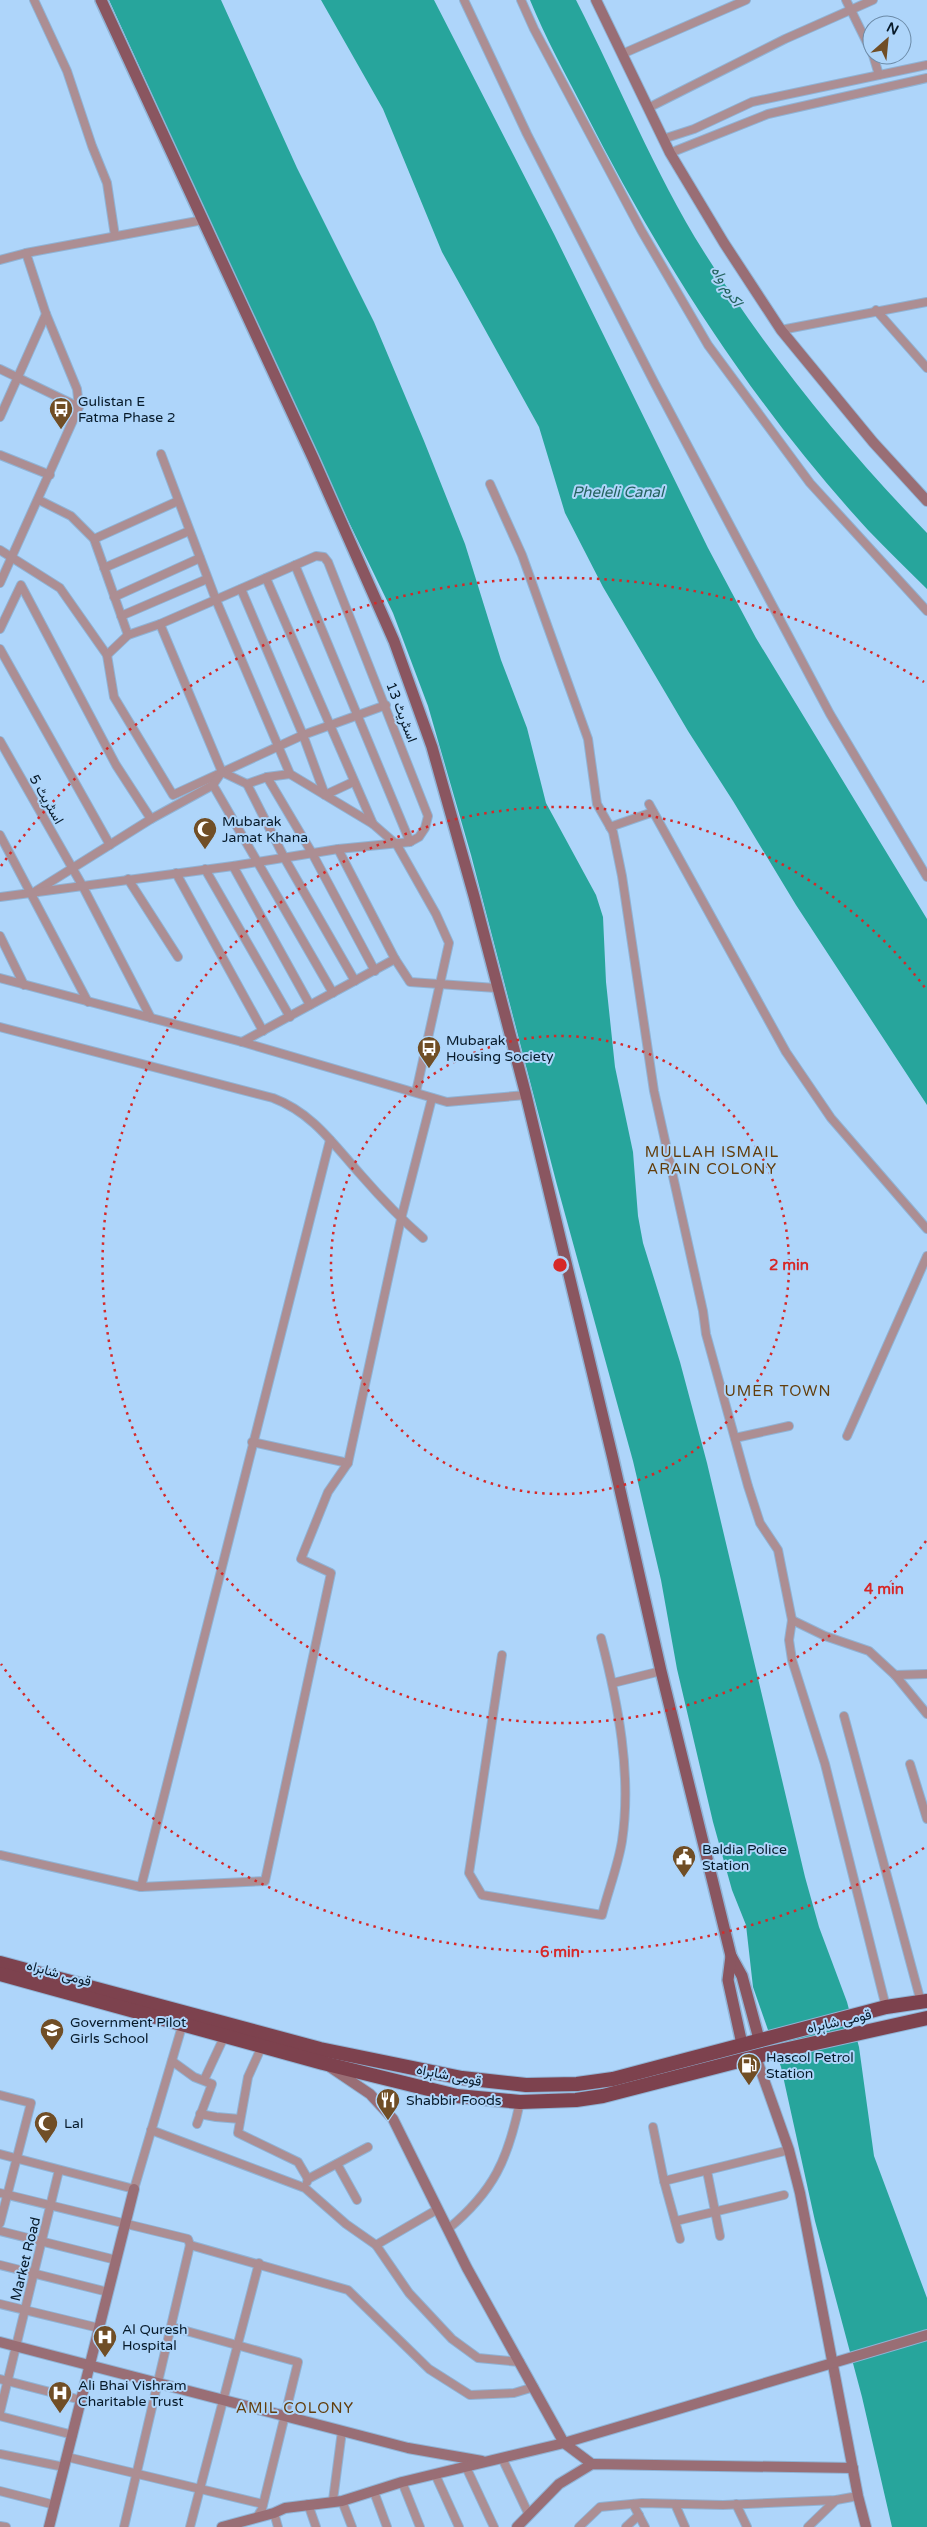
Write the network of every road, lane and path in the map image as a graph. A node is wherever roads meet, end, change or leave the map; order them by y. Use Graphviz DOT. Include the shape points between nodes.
graph roads {
  1 [pos="34,0"];
  2 [pos="101,0"];
  3 [pos="464,0"];
  4 [pos="521,0"];
  5 [pos="596,0"];
  6 [pos="746,0"];
  7 [pos="846,0"];
  8 [pos="873,0"];
  9 [pos="851,10"];
  10 [pos="862,32"];
  11 [pos="622,54"];
  12 [pos="876,65"];
  13 [pos="927,65"];
  14 [pos="879,75"];
  15 [pos="927,78"];
  16 [pos="857,80"];
  17 [pos="860,93"];
  18 [pos="648,108"];
  19 [pos="663,139"];
  20 [pos="670,152"];
  21 [pos="203,220"];
  22 [pos="114,236"];
  23 [pos="26,253"];
  24 [pos="0,261"];
  25 [pos="927,302"];
  26 [pos="876,310"];
  27 [pos="46,314"];
  28 [pos="781,330"];
  29 [pos="924,360"];
  30 [pos="0,368"];
  31 [pos="927,368"];
  32 [pos="18,377"];
  33 [pos="79,407"];
  34 [pos="0,416"];
  35 [pos="161,454"];
  36 [pos="0,455"];
  37 [pos="50,475"];
  38 [pos="490,484"];
  39 [pos="39,500"];
  40 [pos="178,501"];
  41 [pos="927,501"];
  42 [pos="189,531"];
  43 [pos="94,539"];
  44 [pos="0,550"];
  45 [pos="13,557"];
  46 [pos="200,558"];
  47 [pos="295,564"];
  48 [pos="104,568"];
  49 [pos="207,578"];
  50 [pos="266,578"];
  51 [pos="0,583"];
  52 [pos="241,589"];
  53 [pos="114,597"];
  54 [pos="216,600"];
  55 [pos="927,611"];
  56 [pos="121,616"];
  57 [pos="160,624"];
  58 [pos="0,630"];
  59 [pos="128,635"];
  60 [pos="0,650"];
  61 [pos="107,655"];
  62 [pos="386,705"];
  63 [pos="356,714"];
  64 [pos="329,724"];
  65 [pos="303,735"];
  66 [pos="0,740"];
  67 [pos="278,746"];
  68 [pos="222,772"];
  69 [pos="290,774"];
  70 [pos="267,777"];
  71 [pos="353,782"];
  72 [pos="246,784"];
  73 [pos="213,785"];
  74 [pos="325,795"];
  75 [pos="649,804"];
  76 [pos="653,812"];
  77 [pos="151,819"];
  78 [pos="373,824"];
  79 [pos="610,827"];
  80 [pos="0,835"];
  81 [pos="410,842"];
  82 [pos="396,845"];
  83 [pos="110,846"];
  84 [pos="338,849"];
  85 [pos="312,853"];
  86 [pos="285,859"];
  87 [pos="258,862"];
  88 [pos="233,866"];
  89 [pos="73,869"];
  90 [pos="205,869"];
  91 [pos="176,873"];
  92 [pos="927,877"];
  93 [pos="128,878"];
  94 [pos="82,885"];
  95 [pos="32,893"];
  96 [pos="0,897"];
  97 [pos="0,936"];
  98 [pos="178,957"];
  99 [pos="395,959"];
  100 [pos="374,971"];
  101 [pos="0,978"];
  102 [pos="355,981"];
  103 [pos="440,985"];
  104 [pos="24,986"];
  105 [pos="496,988"];
  106 [pos="333,993"];
  107 [pos="88,1002"];
  108 [pos="310,1006"];
  109 [pos="290,1017"];
  110 [pos="151,1018"];
  111 [pos="0,1026"];
  112 [pos="263,1031"];
  113 [pos="242,1042"];
  114 [pos="416,1092"];
  115 [pos="526,1094"];
  116 [pos="432,1098"];
  117 [pos="330,1140"];
  118 [pos="401,1219"];
  119 [pos="927,1229"];
  120 [pos="423,1238"];
  121 [pos="927,1256"];
  122 [pos="789,1426"];
  123 [pos="848,1436"];
  124 [pos="735,1438"];
  125 [pos="252,1442"];
  126 [pos="348,1463"];
  127 [pos="792,1620"];
  128 [pos="601,1638"];
  129 [pos="502,1655"];
  130 [pos="661,1671"];
  131 [pos="927,1674"];
  132 [pos="895,1675"];
  133 [pos="613,1682"];
  134 [pos="927,1714"];
  135 [pos="844,1716"];
  136 [pos="910,1764"];
  137 [pos="927,1819"];
  138 [pos="0,1855"];
  139 [pos="141,1887"];
  140 [pos="731,1956"];
  141 [pos="0,1963"];
  142 [pos="0,1974"];
  143 [pos="924,2001"];
  144 [pos="886,2008"];
  145 [pos="927,2018"];
  146 [pos="183,2023"];
  147 [pos="225,2035"];
  148 [pos="762,2039"];
  149 [pos="742,2044"];
  150 [pos="262,2046"];
  151 [pos="759,2056"];
  152 [pos="172,2061"];
  153 [pos="323,2063"];
  154 [pos="613,2079"];
  155 [pos="204,2080"];
  156 [pos="617,2093"];
  157 [pos="0,2095"];
  158 [pos="520,2102"];
  159 [pos="200,2114"];
  160 [pos="240,2118"];
  161 [pos="197,2124"];
  162 [pos="653,2127"];
  163 [pos="151,2130"];
  164 [pos="368,2148"];
  165 [pos="789,2150"];
  166 [pos="0,2154"];
  167 [pos="16,2158"];
  168 [pos="337,2164"];
  169 [pos="59,2170"];
  170 [pos="707,2171"];
  171 [pos="308,2179"];
  172 [pos="664,2181"];
  173 [pos="304,2188"];
  174 [pos="134,2189"];
  175 [pos="4,2193"];
  176 [pos="784,2195"];
  177 [pos="357,2200"];
  178 [pos="51,2205"];
  179 [pos="438,2209"];
  180 [pos="715,2212"];
  181 [pos="676,2221"];
  182 [pos="0,2223"];
  183 [pos="126,2223"];
  184 [pos="448,2229"];
  185 [pos="0,2231"];
  186 [pos="720,2236"];
  187 [pos="680,2239"];
  188 [pos="42,2242"];
  189 [pos="190,2245"];
  190 [pos="376,2245"];
  191 [pos="116,2260"];
  192 [pos="259,2263"];
  193 [pos="0,2265"];
  194 [pos="34,2273"];
  195 [pos="108,2292"];
  196 [pos="0,2304"];
  197 [pos="25,2310"];
  198 [pos="172,2327"];
  199 [pos="99,2328"];
  200 [pos="927,2335"];
  201 [pos="0,2342"];
  202 [pos="237,2346"];
  203 [pos="16,2347"];
  204 [pos="520,2362"];
  205 [pos="833,2365"];
  206 [pos="90,2366"];
  207 [pos="4,2380"];
  208 [pos="158,2384"];
  209 [pos="534,2387"];
  210 [pos="81,2400"];
  211 [pos="222,2400"];
  212 [pos="0,2412"];
  213 [pos="0,2416"];
  214 [pos="285,2416"];
  215 [pos="342,2431"];
  216 [pos="73,2435"];
  217 [pos="564,2442"];
  218 [pos="0,2454"];
  219 [pos="502,2458"];
  220 [pos="66,2462"];
  221 [pos="485,2462"];
  222 [pos="592,2464"];
  223 [pos="466,2466"];
  224 [pos="852,2468"];
  225 [pos="137,2474"];
  226 [pos="435,2474"];
  227 [pos="402,2482"];
  228 [pos="199,2489"];
  229 [pos="0,2491"];
  230 [pos="374,2492"];
  231 [pos="858,2496"];
  232 [pos="836,2500"];
  233 [pos="338,2501"];
  234 [pos="263,2504"];
  235 [pos="308,2504"];
  236 [pos="633,2504"];
  237 [pos="675,2504"];
  238 [pos="736,2504"];
  239 [pos="55,2505"];
  240 [pos="274,2513"];
  241 [pos="529,2515"];
  242 [pos="639,2515"];
  243 [pos="257,2517"];
  244 [pos="238,2524"];
  245 [pos="0,2526"];
  246 [pos="6,2527"];
  247 [pos="49,2527"];
  248 [pos="124,2527"];
  249 [pos="190,2527"];
  250 [pos="222,2527"];
  251 [pos="278,2527"];
  252 [pos="316,2527"];
  253 [pos="352,2527"];
  254 [pos="387,2527"];
  255 [pos="420,2527"];
  256 [pos="459,2527"];
  257 [pos="494,2527"];
  258 [pos="516,2527"];
  259 [pos="580,2527"];
  260 [pos="626,2527"];
  261 [pos="645,2527"];
  262 [pos="685,2527"];
  263 [pos="748,2527"];
  264 [pos="808,2527"];
  265 [pos="866,2527"];
  1 -- 22 [label="street" via="67,71 107,183"];
  2 -- 21 [label="main road"];
  3 -- 92 [label="street" via="527,134 655,384 830,714"];
  4 -- 55 [label="street" via="641,230 708,345 810,483"];
  5 -- 11 [label="street"];
  6 -- 11 [label="street"];
  7 -- 9 [label="street"];
  8 -- 9 [label="street"];
  9 -- 10 [label="street"];
  9 -- 18 [label="street" via="785,39"];
  11 -- 18 [label="street"];
  12 -- 14 [label="street"];
  13 -- 14 [label="street"];
  14 -- 16 [label="street"];
  15 -- 17 [label="street"];
  16 -- 17 [label="street"];
  16 -- 19 [label="street" via="752,102"];
  17 -- 20 [label="street" via="768,114"];
  18 -- 19 [label="street"];
  19 -- 20 [label="street"];
  20 -- 28 [label="street"];
  21 -- 22 [label="street"];
  21 -- 105 [label="main road" via="394,641 434,757 474,896"];
  22 -- 23 [label="street"];
  23 -- 24 [label="street"];
  23 -- 27 [label="street"];
  25 -- 26 [label="street"];
  26 -- 28 [label="street"];
  26 -- 29 [label="street"];
  27 -- 32 [label="street"];
  27 -- 33 [label="street" via="77,389"];
  28 -- 41 [label="street" via="873,442"];
  29 -- 31 [label="street"];
  30 -- 32 [label="street"];
  32 -- 33 [label="street"];
  32 -- 34 [label="street"];
  33 -- 37 [label="street"];
  35 -- 40 [label="street"];
  36 -- 37 [label="street"];
  37 -- 39 [label="street"];
  38 -- 79 [label="street" via="522,555 588,738 597,804"];
  39 -- 43 [label="street" via="71,516"];
  39 -- 45 [label="street"];
  40 -- 42 [label="street"];
  40 -- 43 [label="street"];
  42 -- 46 [label="street"];
  42 -- 48 [label="street"];
  43 -- 48 [label="street"];
  44 -- 45 [label="street"];
  45 -- 51 [label="street"];
  45 -- 61 [label="street" via="60,588"];
  46 -- 49 [label="street"];
  46 -- 53 [label="street"];
  47 -- 50 [label="street, اسٹریٹ 13"];
  47 -- 62 [label="street, اسٹریٹ 13" via="316,556 324,557 328,562"];
  47 -- 63 [label="street"];
  48 -- 53 [label="street"];
  49 -- 54 [label="street"];
  49 -- 56 [label="street"];
  50 -- 52 [label="street, اسٹریٹ 13"];
  50 -- 64 [label="street"];
  52 -- 54 [label="street, اسٹریٹ 13"];
  52 -- 65 [label="street"];
  53 -- 56 [label="street"];
  54 -- 57 [label="street, اسٹریٹ 13"];
  54 -- 67 [label="street"];
  56 -- 59 [label="street"];
  57 -- 59 [label="street, اسٹریٹ 13"];
  57 -- 68 [label="street"];
  58 -- 77 [label="street" via="21,585 116,765"];
  59 -- 61 [label="street, اسٹریٹ 13"];
  60 -- 83 [label="street"];
  61 -- 68 [label="street" via="114,697 173,795"];
  62 -- 63 [label="street"];
  62 -- 81 [label="street, اسٹریٹ 13" via="428,816 419,837"];
  63 -- 64 [label="street"];
  63 -- 81 [label="street"];
  64 -- 65 [label="street"];
  64 -- 71 [label="street"];
  65 -- 67 [label="street"];
  65 -- 74 [label="street"];
  66 -- 89 [label="street, اسٹریٹ 5"];
  67 -- 68 [label="street"];
  67 -- 69 [label="street"];
  68 -- 72 [label="street"];
  68 -- 73 [label="street"];
  69 -- 70 [label="street"];
  69 -- 74 [label="street"];
  70 -- 72 [label="street"];
  70 -- 85 [label="street"];
  71 -- 74 [label="street"];
  71 -- 78 [label="street"];
  72 -- 86 [label="street"];
  73 -- 77 [label="street"];
  73 -- 87 [label="street"];
  74 -- 78 [label="street"];
  75 -- 76 [label="street"];
  76 -- 79 [label="street"];
  76 -- 119 [label="street" via="786,1052 831,1118"];
  77 -- 83 [label="street"];
  78 -- 82 [label="street"];
  79 -- 124 [label="street" via="622,876 654,1091 706,1334"];
  80 -- 95 [label="street"];
  81 -- 82 [label="street"];
  82 -- 84 [label="street"];
  82 -- 103 [label="street" via="449,943"];
  83 -- 89 [label="street"];
  84 -- 85 [label="street"];
  84 -- 99 [label="street"];
  85 -- 86 [label="street"];
  85 -- 100 [label="street"];
  86 -- 87 [label="street"];
  86 -- 102 [label="street"];
  87 -- 88 [label="street"];
  87 -- 106 [label="street"];
  88 -- 90 [label="street"];
  88 -- 108 [label="street"];
  89 -- 94 [label="street, اسٹریٹ 5"];
  89 -- 95 [label="street"];
  90 -- 91 [label="street"];
  90 -- 109 [label="street"];
  91 -- 93 [label="street"];
  91 -- 112 [label="street"];
  93 -- 94 [label="street"];
  93 -- 98 [label="street"];
  94 -- 95 [label="street"];
  94 -- 110 [label="street, اسٹریٹ 5"];
  95 -- 96 [label="street"];
  95 -- 107 [label="street"];
  97 -- 104 [label="street"];
  99 -- 100 [label="street"];
  99 -- 103 [label="street" via="410,982"];
  100 -- 102 [label="street"];
  101 -- 104 [label="street"];
  102 -- 106 [label="street"];
  103 -- 105 [label="street"];
  103 -- 114 [label="street"];
  104 -- 107 [label="street"];
  105 -- 115 [label="main road"];
  106 -- 108 [label="street"];
  107 -- 110 [label="street"];
  108 -- 109 [label="street"];
  109 -- 112 [label="street"];
  110 -- 113 [label="street"];
  111 -- 117 [label="street" via="273,1098 293,1106 312,1120"];
  112 -- 113 [label="street"];
  113 -- 114 [label="street"];
  114 -- 116 [label="street"];
  115 -- 116 [label="street" via="447,1102"];
  115 -- 130 [label="main road"];
  116 -- 118 [label="street"];
  117 -- 118 [label="street"];
  117 -- 125 [label="street"];
  118 -- 120 [label="street"];
  118 -- 126 [label="street"];
  121 -- 123 [label="street"];
  122 -- 124 [label="street"];
  124 -- 127 [label="street" via="760,1523 778,1550"];
  125 -- 126 [label="street"];
  125 -- 139 [label="street"];
  126 -- 139 [label="street" via="328,1492 301,1559 331,1573 265,1881"];
  127 -- 132 [label="street" via="825,1636 869,1651"];
  127 -- 144 [label="street" via="789,1640 792,1660 825,1764"];
  128 -- 133 [label="street"];
  129 -- 133 [label="street" via="469,1873 482,1895 602,1915 622,1842 625,1802 624,1766"];
  130 -- 133 [label="street"];
  130 -- 140 [label="main road"];
  131 -- 132 [label="street"];
  132 -- 134 [label="street"];
  135 -- 143 [label="street"];
  136 -- 137 [label="street"];
  138 -- 139 [label="street"];
  140 -- 148 [label="main road" via="742,1976"];
  140 -- 149 [label="main road" via="728,1980"];
  141 -- 154 [label="highway, قومی شاہراہ" via="320,2049 462,2078 526,2086"];
  142 -- 146 [label="highway, قومی شاہراہ"];
  143 -- 144 [label="highway, قومی شاہراہ"];
  144 -- 148 [label="highway, قومی شاہراہ"];
  145 -- 151 [label="highway, قومی شاہراہ"];
  146 -- 147 [label="highway, قومی شاہراہ"];
  146 -- 152 [label="street"];
  147 -- 150 [label="highway, قومی شاہراہ"];
  147 -- 155 [label="street"];
  148 -- 149 [label="highway, قومی شاہراہ"];
  149 -- 154 [label="highway, قومی شاہراہ"];
  150 -- 153 [label="highway, قومی شاہراہ"];
  150 -- 160 [label="street" via="248,2077"];
  151 -- 156 [label="highway, قومی شاہراہ"];
  151 -- 165 [label="street"];
  152 -- 155 [label="street" via="194,2077"];
  152 -- 163 [label="street"];
  153 -- 158 [label="highway, قومی شاہراہ" via="458,2096"];
  153 -- 179 [label="street" via="370,2094 393,2119"];
  154 -- 156 [label="highway"];
  155 -- 159 [label="street" via="212,2084"];
  156 -- 158 [label="highway, قومی شاہراہ" via="576,2100"];
  157 -- 167 [label="street" via="30,2103"];
  158 -- 184 [label="street" via="512,2138 497,2175 472,2210"];
  159 -- 160 [label="street"];
  159 -- 161 [label="street"];
  160 -- 171 [label="street" via="238,2133 298,2162"];
  162 -- 172 [label="street"];
  163 -- 173 [label="street"];
  163 -- 174 [label="street"];
  164 -- 168 [label="street"];
  165 -- 170 [label="street"];
  165 -- 205 [label="street"];
  166 -- 167 [label="street"];
  167 -- 169 [label="street"];
  167 -- 175 [label="street"];
  168 -- 171 [label="street"];
  168 -- 177 [label="street"];
  169 -- 174 [label="street"];
  169 -- 178 [label="street, Market Road"];
  170 -- 172 [label="street"];
  170 -- 180 [label="street"];
  171 -- 173 [label="street"];
  172 -- 181 [label="street"];
  173 -- 190 [label="street"];
  174 -- 183 [label="street"];
  175 -- 178 [label="street"];
  175 -- 182 [label="street"];
  176 -- 180 [label="street"];
  178 -- 183 [label="street"];
  178 -- 188 [label="street, Market Road"];
  179 -- 184 [label="street"];
  179 -- 190 [label="street"];
  180 -- 181 [label="street"];
  180 -- 186 [label="street"];
  181 -- 187 [label="street"];
  183 -- 189 [label="street" via="188,2238"];
  183 -- 191 [label="street"];
  184 -- 204 [label="street"];
  185 -- 188 [label="street"];
  188 -- 191 [label="street"];
  188 -- 194 [label="street, Market Road"];
  189 -- 192 [label="street"];
  189 -- 198 [label="street"];
  190 -- 204 [label="street" via="409,2293 452,2339 478,2358"];
  191 -- 195 [label="street"];
  192 -- 202 [label="street"];
  192 -- 209 [label="street" via="348,2290 429,2369 470,2395 514,2393"];
  193 -- 194 [label="street"];
  194 -- 195 [label="street"];
  194 -- 197 [label="street, Market Road"];
  195 -- 199 [label="street"];
  196 -- 197 [label="street"];
  197 -- 199 [label="street"];
  197 -- 203 [label="street, Market Road"];
  198 -- 202 [label="street"];
  198 -- 208 [label="street"];
  199 -- 206 [label="street"];
  200 -- 205 [label="street"];
  201 -- 203 [label="street"];
  202 -- 211 [label="street"];
  202 -- 214 [label="street" via="298,2362"];
  203 -- 206 [label="street"];
  203 -- 207 [label="street, Market Road"];
  204 -- 209 [label="street"];
  205 -- 217 [label="street"];
  205 -- 224 [label="street"];
  206 -- 208 [label="street"];
  206 -- 210 [label="street"];
  207 -- 210 [label="street"];
  207 -- 212 [label="street, Market Road"];
  208 -- 211 [label="street"];
  208 -- 225 [label="street"];
  209 -- 217 [label="street"];
  210 -- 216 [label="street"];
  211 -- 214 [label="street"];
  211 -- 228 [label="street"];
  213 -- 216 [label="street"];
  214 -- 215 [label="street"];
  214 -- 234 [label="street"];
  215 -- 221 [label="street" via="408,2448"];
  215 -- 233 [label="street"];
  216 -- 220 [label="street"];
  217 -- 219 [label="street"];
  217 -- 222 [label="street"];
  218 -- 220 [label="street"];
  219 -- 221 [label="street"];
  219 -- 241 [label="street"];
  220 -- 225 [label="street"];
  220 -- 239 [label="street"];
  221 -- 223 [label="street"];
  222 -- 224 [label="street"];
  222 -- 241 [label="street" via="559,2484"];
  223 -- 226 [label="street"];
  223 -- 257 [label="street"];
  224 -- 231 [label="street"];
  225 -- 228 [label="street"];
  225 -- 248 [label="street"];
  226 -- 227 [label="street"];
  226 -- 256 [label="street"];
  227 -- 230 [label="street"];
  227 -- 255 [label="street"];
  228 -- 234 [label="street"];
  228 -- 249 [label="street"];
  229 -- 239 [label="street"];
  230 -- 233 [label="street"];
  230 -- 254 [label="street"];
  231 -- 232 [label="street"];
  231 -- 265 [label="street"];
  232 -- 238 [label="street"];
  232 -- 264 [label="street"];
  233 -- 235 [label="street"];
  233 -- 253 [label="street"];
  234 -- 243 [label="street"];
  235 -- 240 [label="street"];
  235 -- 252 [label="street"];
  236 -- 237 [label="street"];
  236 -- 242 [label="street"];
  236 -- 259 [label="street" via="600,2508"];
  237 -- 238 [label="street"];
  237 -- 262 [label="street"];
  238 -- 263 [label="street"];
  239 -- 247 [label="street"];
  240 -- 243 [label="street"];
  240 -- 251 [label="street"];
  241 -- 258 [label="street"];
  242 -- 260 [label="street"];
  242 -- 261 [label="street"];
  243 -- 244 [label="street"];
  244 -- 250 [label="street"];
  245 -- 246 [label="street"];
}
